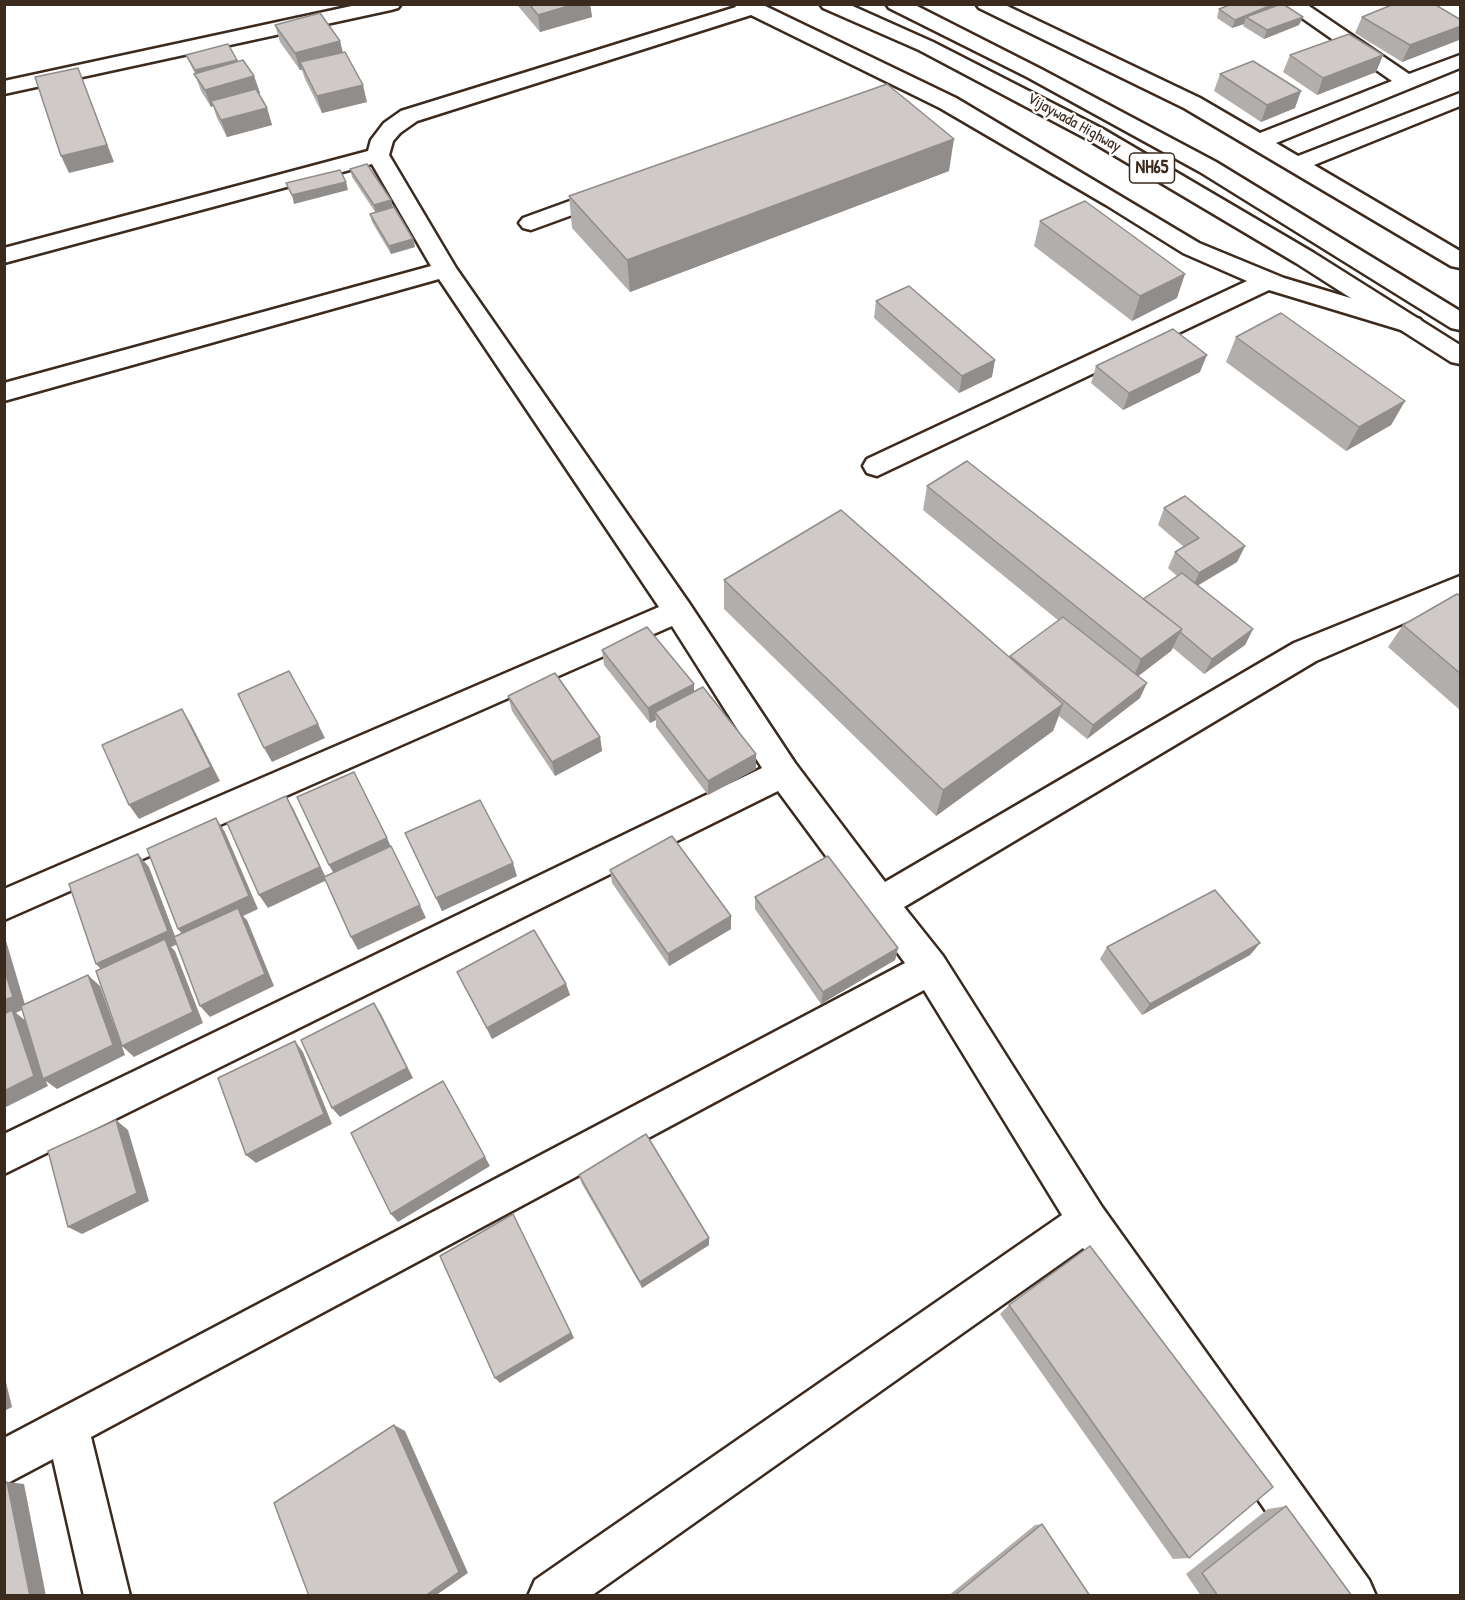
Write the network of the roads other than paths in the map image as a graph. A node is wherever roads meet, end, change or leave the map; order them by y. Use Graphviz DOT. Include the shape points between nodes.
graph roads {
  1 [pos="391,4"];
  2 [pos="830,4"];
  3 [pos="896,4"];
  4 [pos="986,4"];
  5 [pos="1292,4"];
  6 [pos="748,6"];
  7 [pos="1461,62"];
  8 [pos="1409,83"];
  9 [pos="912,85"];
  10 [pos="4,88"];
  11 [pos="879,95"];
  12 [pos="1461,99"];
  13 [pos="1258,142"];
  14 [pos="378,155"];
  15 [pos="1297,165"];
  16 [pos="632,186"];
  17 [pos="531,223"];
  18 [pos="4,256"];
  19 [pos="1461,261"];
  20 [pos="445,270"];
  21 [pos="1268,281"];
  22 [pos="1461,322"];
  23 [pos="1411,325"];
  24 [pos="1461,356"];
  25 [pos="4,392"];
  26 [pos="877,466"];
  27 [pos="1461,587"];
  28 [pos="678,611"];
  29 [pos="783,773"];
  30 [pos="880,903"];
  31 [pos="4,905"];
  32 [pos="930,968"];
  33 [pos="4,1155"];
  34 [pos="1088,1221"];
  35 [pos="67,1427"];
  36 [pos="4,1463"];
  37 [pos="107,1596"];
  38 [pos="552,1596"];
  39 [pos="1353,1596"];
  1 -- 10 [label="main road"];
  2 -- 23 [label="main road, Vijaywada Highway / NH65" via="936,51 1095,134"];
  3 -- 22 [label="main road, Vijaywada Highway / NH65" via="1208,167"];
  4 -- 13 [label="main road" via="1192,103"];
  5 -- 8 [label="main road"];
  6 -- 9 [label="main road"];
  6 -- 14 [label="main road" via="409,116 382,140"];
  7 -- 8 [label="main road"];
  8 -- 13 [label="main road"];
  9 -- 11 [label="main road"];
  9 -- 21 [label="main road" via="1191,248"];
  12 -- 15 [label="main road"];
  13 -- 15 [label="main road"];
  14 -- 18 [label="main road"];
  14 -- 20 [label="main road"];
  15 -- 19 [label="main road"];
  16 -- 17 [label="main road"];
  20 -- 25 [label="main road"];
  20 -- 28 [label="main road"];
  21 -- 23 [label="main road"];
  21 -- 26 [label="main road"];
  23 -- 24 [label="main road, Vijaywada Highway / NH65"];
  27 -- 30 [label="main road" via="1305,652"];
  28 -- 29 [label="main road"];
  28 -- 31 [label="main road"];
  29 -- 30 [label="main road"];
  29 -- 33 [label="main road"];
  30 -- 32 [label="main road"];
  32 -- 34 [label="main road"];
  32 -- 35 [label="main road"];
  34 -- 38 [label="main road"];
  34 -- 39 [label="main road"];
  35 -- 36 [label="main road"];
  35 -- 37 [label="main road"];
}
